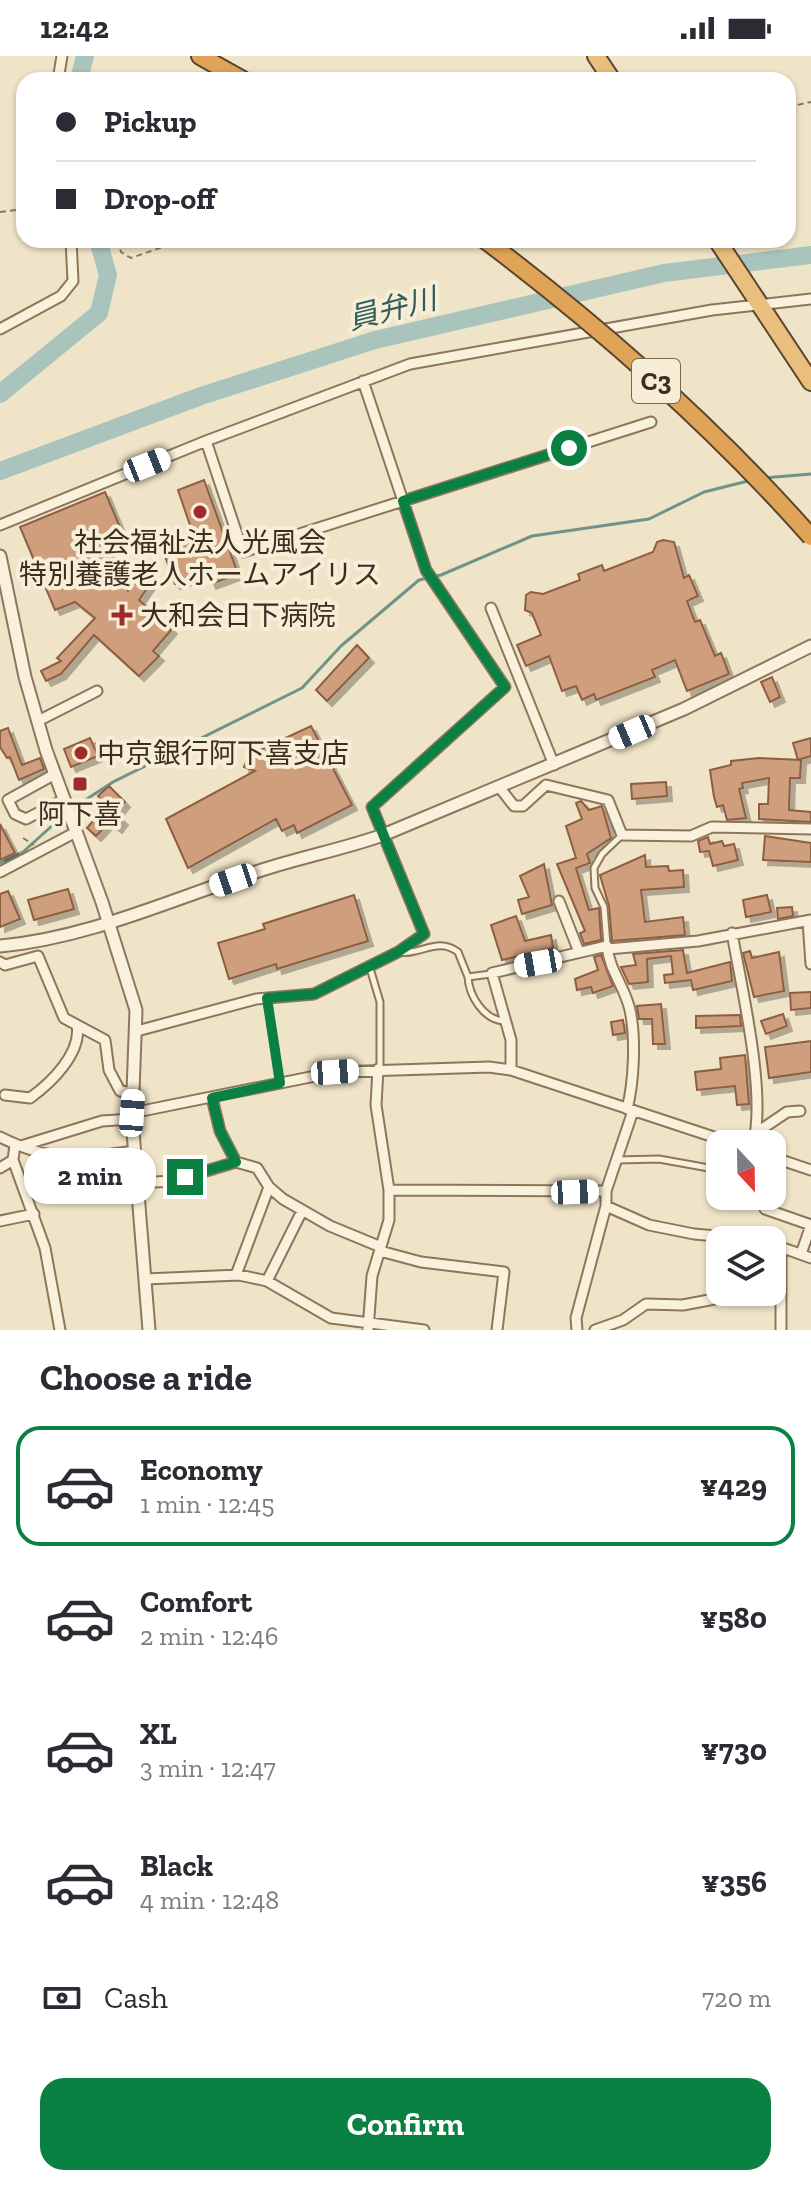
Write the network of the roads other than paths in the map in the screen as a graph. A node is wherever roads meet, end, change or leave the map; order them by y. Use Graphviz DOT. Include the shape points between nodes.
graph roads {
  1 [pos="200,56"];
  2 [pos="229,72"];
  3 [pos="73,248"];
  4 [pos="495,248"];
  5 [pos="722,248"];
  6 [pos="811,299"];
  7 [pos="757,302"];
  8 [pos="0,329"];
  9 [pos="363,381"];
  10 [pos="811,382"];
  11 [pos="651,422"];
  12 [pos="206,441"];
  13 [pos="403,501"];
  14 [pos="0,525"];
  15 [pos="811,537"];
  16 [pos="0,556"];
  17 [pos="491,608"];
  18 [pos="811,646"];
  19 [pos="97,691"];
  20 [pos="38,721"];
  21 [pos="554,765"];
  22 [pos="55,774"];
  23 [pos="500,788"];
  24 [pos="4,802"];
  25 [pos="68,808"];
  26 [pos="811,829"];
  27 [pos="76,832"];
  28 [pos="383,835"];
  29 [pos="622,835"];
  30 [pos="0,872"];
  31 [pos="559,901"];
  32 [pos="810,921"];
  33 [pos="108,923"];
  34 [pos="732,933"];
  35 [pos="0,946"];
  36 [pos="607,947"];
  37 [pos="398,952"];
  38 [pos="579,952"];
  39 [pos="0,962"];
  40 [pos="811,964"];
  41 [pos="369,965"];
  42 [pos="492,973"];
  43 [pos="468,977"];
  44 [pos="267,998"];
  45 [pos="504,1021"];
  46 [pos="77,1025"];
  47 [pos="137,1031"];
  48 [pos="379,1069"];
  49 [pos="511,1070"];
  50 [pos="280,1083"];
  51 [pos="134,1093"];
  52 [pos="5,1095"];
  53 [pos="212,1098"];
  54 [pos="630,1110"];
  55 [pos="800,1111"];
  56 [pos="132,1116"];
  57 [pos="755,1130"];
  58 [pos="766,1130"];
  59 [pos="706,1135"];
  60 [pos="0,1137"];
  61 [pos="17,1146"];
  62 [pos="133,1151"];
  63 [pos="13,1160"];
  64 [pos="617,1160"];
  65 [pos="236,1162"];
  66 [pos="786,1162"];
  67 [pos="706,1167"];
  68 [pos="0,1168"];
  69 [pos="811,1170"];
  70 [pos="136,1183"];
  71 [pos="269,1187"];
  72 [pos="389,1190"];
  73 [pos="606,1191"];
  74 [pos="606,1206"];
  75 [pos="768,1210"];
  76 [pos="302,1211"];
  77 [pos="34,1214"];
  78 [pos="0,1221"];
  79 [pos="811,1225"];
  80 [pos="706,1235"];
  81 [pos="380,1249"];
  82 [pos="786,1249"];
  83 [pos="806,1256"];
  84 [pos="236,1275"];
  85 [pos="145,1279"];
  86 [pos="267,1281"];
  87 [pos="706,1301"];
  88 [pos="783,1306"];
  89 [pos="368,1327"];
  90 [pos="60,1330"];
  91 [pos="149,1330"];
  92 [pos="424,1330"];
  93 [pos="497,1330"];
  94 [pos="577,1330"];
  95 [pos="595,1330"];
  96 [pos="781,1330"];
  1 -- 2 [label="highway"];
  3 -- 8 [label="street" via="73,281 61,296"];
  4 -- 15 [label="highway, C3, bridge" via="649,374"];
  5 -- 7 [label="highway"];
  6 -- 7 [label="street"];
  7 -- 9 [label="street" via="467,351"];
  7 -- 10 [label="highway"];
  9 -- 12 [label="street"];
  9 -- 13 [label="street"];
  11 -- 13 [label="street"];
  12 -- 13 [label="street" via="243,552"];
  12 -- 14 [label="street"];
  13 -- 28 [label="street" via="426,570 505,687 372,807"];
  16 -- 20 [label="street"];
  17 -- 21 [label="street"];
  18 -- 21 [label="street" via="709,698"];
  19 -- 20 [label="street"];
  20 -- 22 [label="street"];
  21 -- 23 [label="street"];
  22 -- 24 [label="street"];
  22 -- 25 [label="street"];
  23 -- 28 [label="street"];
  23 -- 29 [label="street" via="514,806 523,806 546,785 608,800"];
  24 -- 25 [label="street" via="26,819"];
  25 -- 27 [label="street"];
  26 -- 29 [label="street" via="712,827 691,836"];
  27 -- 30 [label="street"];
  27 -- 33 [label="street"];
  28 -- 33 [label="street"];
  28 -- 37 [label="street" via="424,934"];
  29 -- 36 [label="lane" via="594,868"];
  31 -- 38 [label="street"];
  32 -- 34 [label="street"];
  32 -- 40 [label="street"];
  33 -- 35 [label="street" via="39,942"];
  33 -- 47 [label="street" via="131,988"];
  34 -- 36 [label="street" via="636,948"];
  34 -- 57 [label="street" via="751,1043"];
  36 -- 38 [label="street"];
  36 -- 54 [label="street" via="630,1013"];
  37 -- 41 [label="street"];
  37 -- 43 [label="lane" via="439,945 453,948"];
  38 -- 42 [label="street"];
  39 -- 46 [label="street" via="38,956 64,1018"];
  41 -- 44 [label="street" via="314,994"];
  41 -- 48 [label="lane" via="380,1002"];
  42 -- 43 [label="lane"];
  42 -- 45 [label="street"];
  43 -- 45 [label="lane" via="471,998 495,1020"];
  44 -- 47 [label="street"];
  44 -- 50 [label="lane"];
  45 -- 49 [label="street"];
  46 -- 51 [label="street" via="105,1040 109,1070 120,1091"];
  46 -- 52 [label="street" via="73,1048 46,1086 30,1098"];
  47 -- 51 [label="street"];
  48 -- 49 [label="street"];
  48 -- 50 [label="street"];
  48 -- 72 [label="street" via="376,1105"];
  49 -- 54 [label="street"];
  50 -- 53 [label="street"];
  51 -- 56 [label="street"];
  53 -- 56 [label="street"];
  53 -- 65 [label="street" via="220,1131"];
  54 -- 59 [label="street"];
  54 -- 64 [label="street"];
  55 -- 58 [label="street" via="787,1112"];
  56 -- 61 [label="street"];
  56 -- 62 [label="street"];
  60 -- 61 [label="street"];
  61 -- 62 [label="street" via="73,1160"];
  61 -- 63 [label="street"];
  62 -- 70 [label="street"];
  63 -- 68 [label="street"];
  63 -- 77 [label="street"];
  64 -- 67 [label="lane" via="659,1159"];
  64 -- 73 [label="street"];
  65 -- 70 [label="street" via="173,1181"];
  65 -- 71 [label="street" via="257,1168"];
  66 -- 69 [label="street"];
  70 -- 85 [label="street"];
  71 -- 76 [label="street"];
  71 -- 84 [label="street"];
  72 -- 73 [label="street"];
  72 -- 81 [label="street" via="389,1220"];
  73 -- 74 [label="street"];
  74 -- 80 [label="street" via="649,1225"];
  74 -- 94 [label="street"];
  75 -- 79 [label="street"];
  76 -- 81 [label="street"];
  76 -- 86 [label="street"];
  77 -- 78 [label="street"];
  77 -- 90 [label="street"];
  79 -- 83 [label="street"];
  81 -- 89 [label="street"];
  81 -- 93 [label="street" via="421,1262 504,1272"];
  82 -- 83 [label="street"];
  84 -- 85 [label="street"];
  84 -- 86 [label="street"];
  85 -- 91 [label="street"];
  86 -- 89 [label="street" via="331,1318"];
  87 -- 95 [label="street" via="646,1304"];
  88 -- 96 [label="street"];
  89 -- 92 [label="street"];
}
